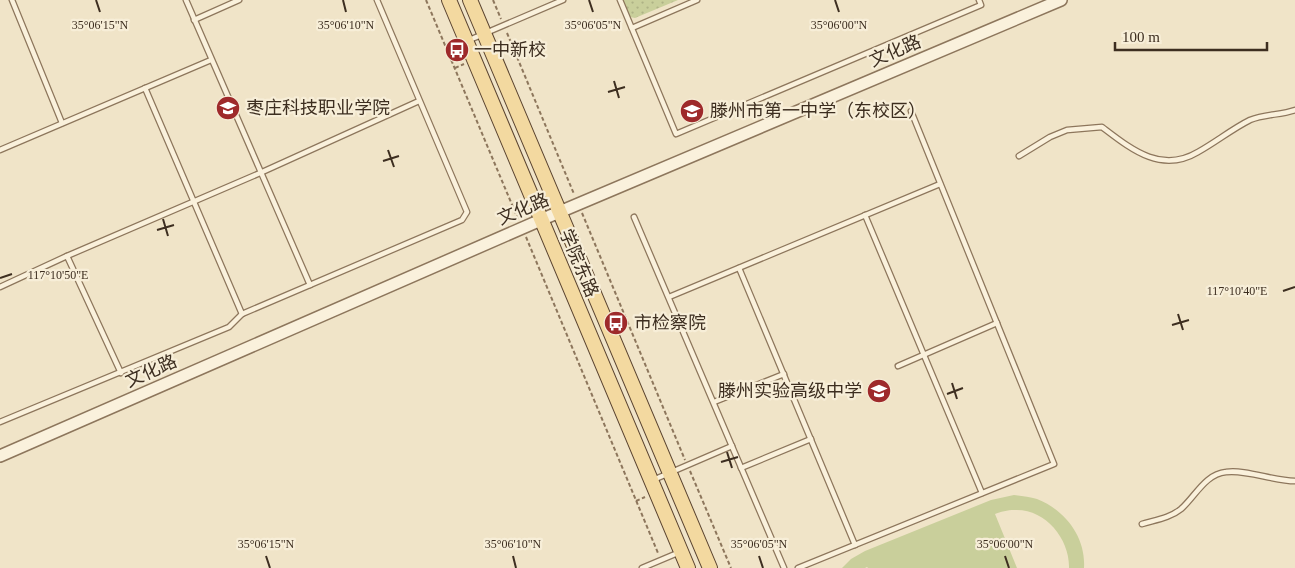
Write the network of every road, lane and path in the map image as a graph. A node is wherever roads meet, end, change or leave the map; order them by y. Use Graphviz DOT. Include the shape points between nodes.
graph roads {
  1 [pos="12,0"];
  2 [pos="186,0"];
  3 [pos="239,0"];
  4 [pos="377,0"];
  5 [pos="426,0"];
  6 [pos="448,0"];
  7 [pos="470,0"];
  8 [pos="493,0"];
  9 [pos="563,0"];
  10 [pos="620,0"];
  11 [pos="697,0"];
  12 [pos="979,0"];
  13 [pos="1061,0"];
  14 [pos="194,20"];
  15 [pos="504,25"];
  16 [pos="632,28"];
  17 [pos="484,34"];
  18 [pos="466,41"];
  19 [pos="211,60"];
  20 [pos="144,88"];
  21 [pos="420,101"];
  22 [pos="1295,110"];
  23 [pos="911,111"];
  24 [pos="62,123"];
  25 [pos="0,150"];
  26 [pos="1020,156"];
  27 [pos="260,173"];
  28 [pos="940,184"];
  29 [pos="194,202"];
  30 [pos="578,204"];
  31 [pos="560,212"];
  32 [pos="866,215"];
  33 [pos="634,217"];
  34 [pos="541,220"];
  35 [pos="522,228"];
  36 [pos="68,256"];
  37 [pos="739,268"];
  38 [pos="310,285"];
  39 [pos="0,286"];
  40 [pos="668,297"];
  41 [pos="242,314"];
  42 [pos="996,323"];
  43 [pos="923,355"];
  44 [pos="898,366"];
  45 [pos="121,372"];
  46 [pos="784,374"];
  47 [pos="714,402"];
  48 [pos="0,422"];
  49 [pos="811,439"];
  50 [pos="732,446"];
  51 [pos="0,456"];
  52 [pos="688,465"];
  53 [pos="741,468"];
  54 [pos="669,473"];
  55 [pos="651,481"];
  56 [pos="1295,481"];
  57 [pos="982,493"];
  58 [pos="1142,524"];
  59 [pos="855,545"];
  60 [pos="681,551"];
  61 [pos="661,560"];
  62 [pos="642,568"];
  63 [pos="688,568"];
  64 [pos="710,568"];
  65 [pos="731,568"];
  66 [pos="784,568"];
  67 [pos="798,568"];
  1 -- 24 [label="lane"];
  2 -- 14 [label="lane"];
  3 -- 14 [label="lane"];
  4 -- 21 [label="lane"];
  5 -- 35 [label="path"];
  6 -- 18 [label="main road, 学院东路"];
  7 -- 17 [label="main road, 学院东路"];
  8 -- 15 [label="path"];
  9 -- 15 [label="lane"];
  10 -- 16 [label="lane"];
  11 -- 16 [label="lane"];
  12 -- 16 [label="lane" via="981,5 676,134"];
  13 -- 30 [label="street, 文化路"];
  14 -- 19 [label="lane"];
  15 -- 17 [label="lane"];
  15 -- 30 [label="path"];
  17 -- 18 [label="lane"];
  17 -- 31 [label="main road, 学院东路"];
  18 -- 34 [label="main road, 学院东路"];
  19 -- 20 [label="lane"];
  19 -- 27 [label="lane"];
  20 -- 24 [label="lane"];
  20 -- 29 [label="lane"];
  21 -- 27 [label="lane"];
  21 -- 38 [label="lane" via="467,212 456,224"];
  22 -- 26 [label="lane" via="1252,120 1181,160 1162,161 1138,153 1102,127 1067,130"];
  23 -- 28 [label="lane"];
  24 -- 25 [label="lane"];
  27 -- 29 [label="lane"];
  27 -- 38 [label="lane"];
  28 -- 32 [label="lane"];
  28 -- 42 [label="lane"];
  29 -- 36 [label="lane"];
  29 -- 41 [label="lane"];
  30 -- 31 [label="street, 文化路"];
  30 -- 52 [label="path"];
  31 -- 34 [label="street, 文化路"];
  31 -- 54 [label="main road, 学院东路"];
  32 -- 37 [label="lane"];
  32 -- 43 [label="lane"];
  33 -- 40 [label="lane"];
  34 -- 35 [label="street, 文化路"];
  34 -- 55 [label="main road, 学院东路"];
  35 -- 51 [label="street, 文化路"];
  35 -- 61 [label="path"];
  36 -- 39 [label="lane"];
  36 -- 45 [label="lane"];
  37 -- 40 [label="lane"];
  37 -- 46 [label="lane"];
  38 -- 41 [label="lane"];
  40 -- 47 [label="lane"];
  41 -- 45 [label="lane" via="229,327"];
  42 -- 43 [label="lane"];
  42 -- 57 [label="lane" via="1054,464"];
  43 -- 44 [label="lane"];
  43 -- 57 [label="lane"];
  45 -- 48 [label="lane"];
  46 -- 47 [label="lane"];
  46 -- 49 [label="lane"];
  47 -- 50 [label="lane"];
  49 -- 53 [label="lane"];
  49 -- 59 [label="lane"];
  50 -- 52 [label="lane"];
  50 -- 53 [label="lane"];
  52 -- 54 [label="lane"];
  52 -- 65 [label="path"];
  53 -- 66 [label="lane"];
  54 -- 55 [label="lane"];
  54 -- 64 [label="main road, 学院东路"];
  55 -- 60 [label="main road, 学院东路"];
  56 -- 58 [label="lane" via="1225,472 1213,477 1181,509 1168,517"];
  57 -- 59 [label="lane"];
  59 -- 67 [label="lane"];
  60 -- 61 [label="lane"];
  60 -- 63 [label="main road, 学院东路"];
  61 -- 62 [label="lane"];
}
